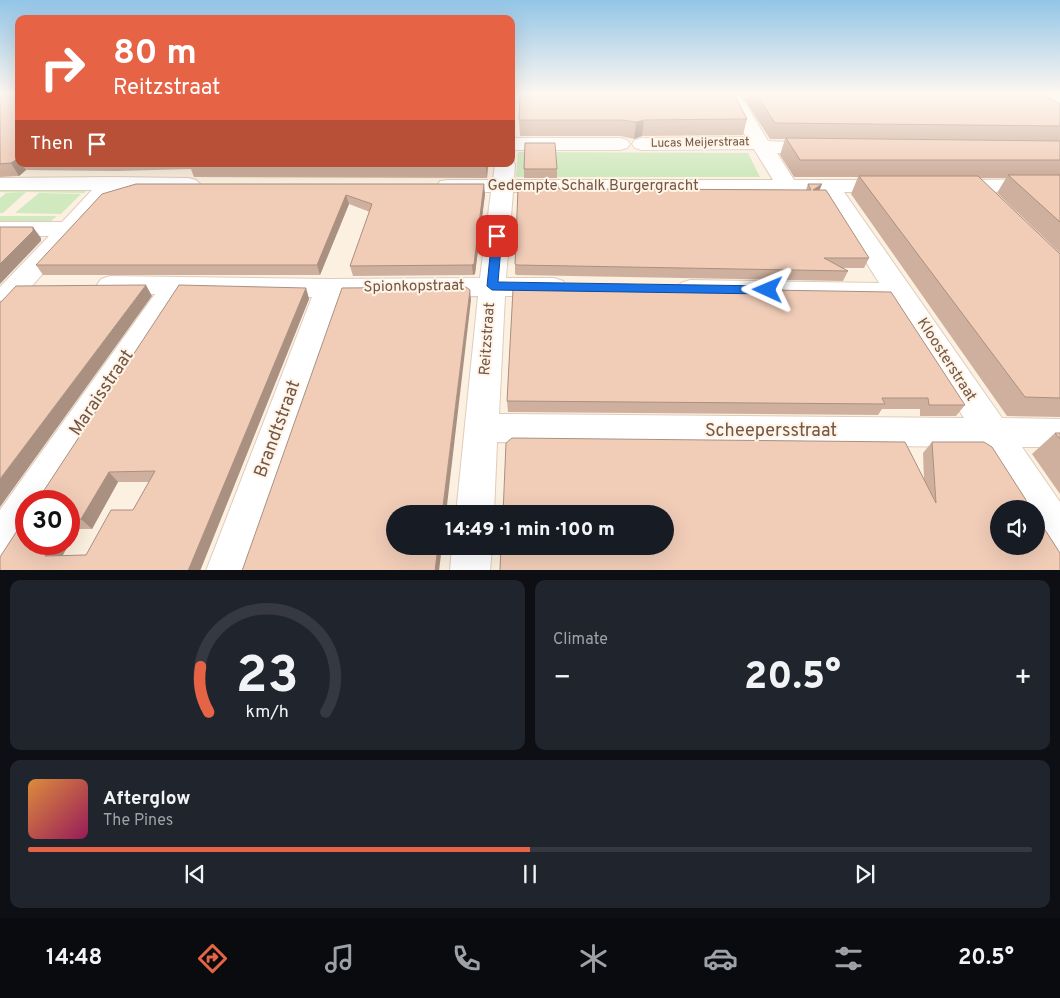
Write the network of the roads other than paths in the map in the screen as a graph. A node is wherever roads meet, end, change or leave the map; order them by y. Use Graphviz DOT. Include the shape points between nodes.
graph roads {
  1 [pos="747,121"];
  2 [pos="515,144"];
  3 [pos="620,144"];
  4 [pos="642,144"];
  5 [pos="761,145"];
  6 [pos="834,148"];
  7 [pos="56,167"];
  8 [pos="503,175"];
  9 [pos="37,183"];
  10 [pos="111,183"];
  11 [pos="0,184"];
  12 [pos="208,184"];
  13 [pos="1060,185"];
  14 [pos="433,186"];
  15 [pos="787,186"];
  16 [pos="907,186"];
  17 [pos="935,186"];
  18 [pos="974,186"];
  19 [pos="830,187"];
  20 [pos="994,205"];
  21 [pos="0,229"];
  22 [pos="68,229"];
  23 [pos="87,285"];
  24 [pos="176,285"];
  25 [pos="47,286"];
  26 [pos="492,286"];
  27 [pos="582,287"];
  28 [pos="329,288"];
  29 [pos="671,288"];
  30 [pos="901,292"];
  31 [pos="8,295"];
  32 [pos="481,428"];
  33 [pos="993,432"];
  34 [pos="1060,433"];
  35 [pos="36,490"];
  36 [pos="476,505"];
  37 [pos="15,521"];
  38 [pos="1060,536"];
  39 [pos="0,543"];
  40 [pos="471,555"];
  41 [pos="226,570"];
  42 [pos="470,570"];
  1 -- 5 [label="street"];
  2 -- 3 [label="street"];
  4 -- 5 [label="street, Lucas Meijerstraat"];
  5 -- 6 [label="street, Lucas Meijerstraat"];
  5 -- 15 [label="street"];
  7 -- 9 [label="street"];
  8 -- 14 [label="street, Gedempte Schalk Burgergracht"];
  8 -- 15 [label="street, Gedempte Schalk Burgergracht"];
  8 -- 26 [label="street, Reitzstraat"];
  9 -- 10 [label="street"];
  9 -- 11 [label="street"];
  10 -- 12 [label="street"];
  10 -- 22 [label="street"];
  13 -- 18 [label="street"];
  15 -- 19 [label="street, Gedempte Schalk Burgergracht"];
  16 -- 19 [label="street, Gedempte Schalk Burgergracht"];
  17 -- 18 [label="street"];
  18 -- 20 [label="street"];
  19 -- 30 [label="street, Kloosterstraat"];
  21 -- 22 [label="street"];
  22 -- 31 [label="street"];
  23 -- 24 [label="street, Spionkopstraat"];
  24 -- 28 [label="street, Spionkopstraat"];
  24 -- 35 [label="street, Maraisstraat"];
  25 -- 31 [label="street"];
  26 -- 27 [label="street, Spionkopstraat"];
  26 -- 28 [label="street, Spionkopstraat"];
  26 -- 32 [label="street, Reitzstraat"];
  28 -- 41 [label="street, Brandtstraat"];
  29 -- 30 [label="street"];
  30 -- 33 [label="street, Kloosterstraat"];
  32 -- 33 [label="street, Scheepersstraat"];
  32 -- 36 [label="street, Reitzstraat"];
  33 -- 34 [label="street, Scheepersstraat"];
  33 -- 38 [label="street, Kloosterstraat"];
  37 -- 39 [label="street, Maraisstraat"];
  40 -- 42 [label="street"];
}
